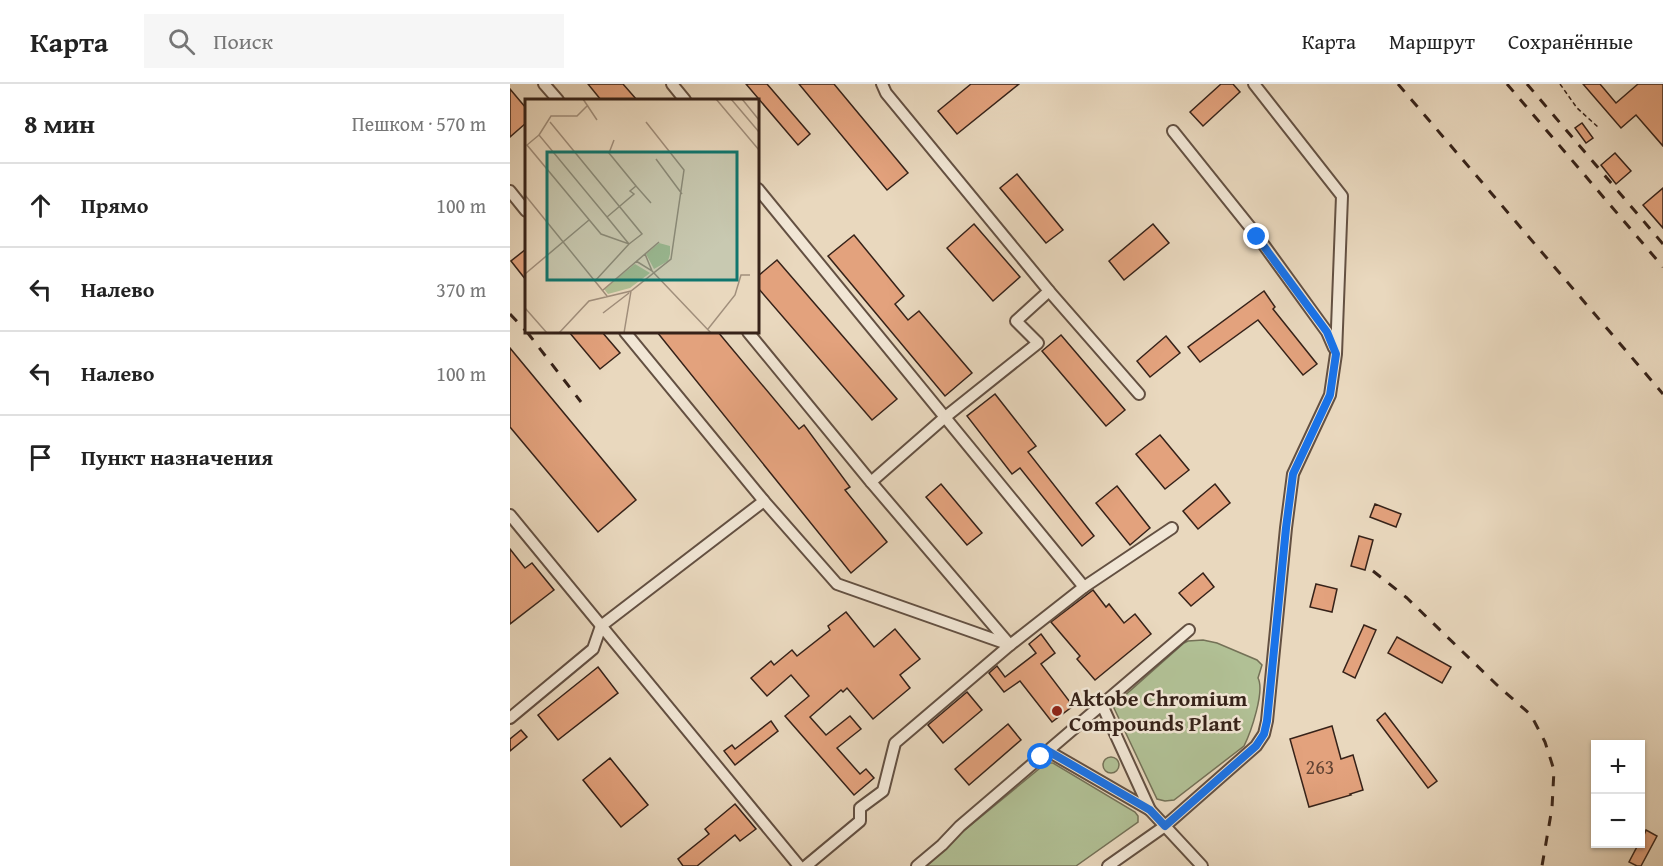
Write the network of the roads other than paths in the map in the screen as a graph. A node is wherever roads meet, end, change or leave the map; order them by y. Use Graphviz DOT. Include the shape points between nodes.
graph roads {
  1 [pos="544,84"];
  2 [pos="672,84"];
  3 [pos="882,84"];
  4 [pos="1254,84"];
  5 [pos="557,99"];
  6 [pos="684,99"];
  7 [pos="1173,131"];
  8 [pos="759,190"];
  9 [pos="510,191"];
  10 [pos="525,210"];
  11 [pos="1049,291"];
  12 [pos="626,333"];
  13 [pos="749,333"];
  14 [pos="1336,354"];
  15 [pos="1139,394"];
  16 [pos="945,418"];
  17 [pos="871,482"];
  18 [pos="764,501"];
  19 [pos="510,515"];
  20 [pos="1172,528"];
  21 [pos="1084,587"];
  22 [pos="601,626"];
  23 [pos="1189,630"];
  24 [pos="1010,645"];
  25 [pos="1102,705"];
  26 [pos="510,718"];
  27 [pos="1048,751"];
  28 [pos="1150,810"];
  29 [pos="1165,826"];
  30 [pos="799,866"];
  31 [pos="806,866"];
  32 [pos="917,866"];
  33 [pos="1108,866"];
  34 [pos="1202,866"];
  1 -- 5 [label="street"];
  2 -- 6 [label="street"];
  3 -- 11 [label="street"];
  4 -- 14 [label="street" via="1341,196"];
  7 -- 14 [label="street" via="1272,256 1327,332"];
  8 -- 16 [label="street"];
  9 -- 10 [label="street"];
  11 -- 15 [label="street"];
  11 -- 16 [label="street" via="1016,321 1038,343"];
  12 -- 18 [label="street"];
  13 -- 17 [label="street"];
  14 -- 29 [label="street" via="1330,395 1293,474 1264,734 1256,746"];
  16 -- 17 [label="street"];
  16 -- 21 [label="street"];
  17 -- 24 [label="street"];
  18 -- 22 [label="street"];
  18 -- 24 [label="street" via="837,584"];
  19 -- 22 [label="street"];
  20 -- 21 [label="street"];
  21 -- 24 [label="street"];
  22 -- 26 [label="street" via="594,649"];
  22 -- 30 [label="street"];
  23 -- 25 [label="street"];
  24 -- 31 [label="street" via="895,743 883,791 860,808 860,821"];
  25 -- 27 [label="street"];
  25 -- 28 [label="street"];
  27 -- 28 [label="street"];
  27 -- 32 [label="street"];
  28 -- 29 [label="street"];
  29 -- 33 [label="street"];
  29 -- 34 [label="street"];
}
